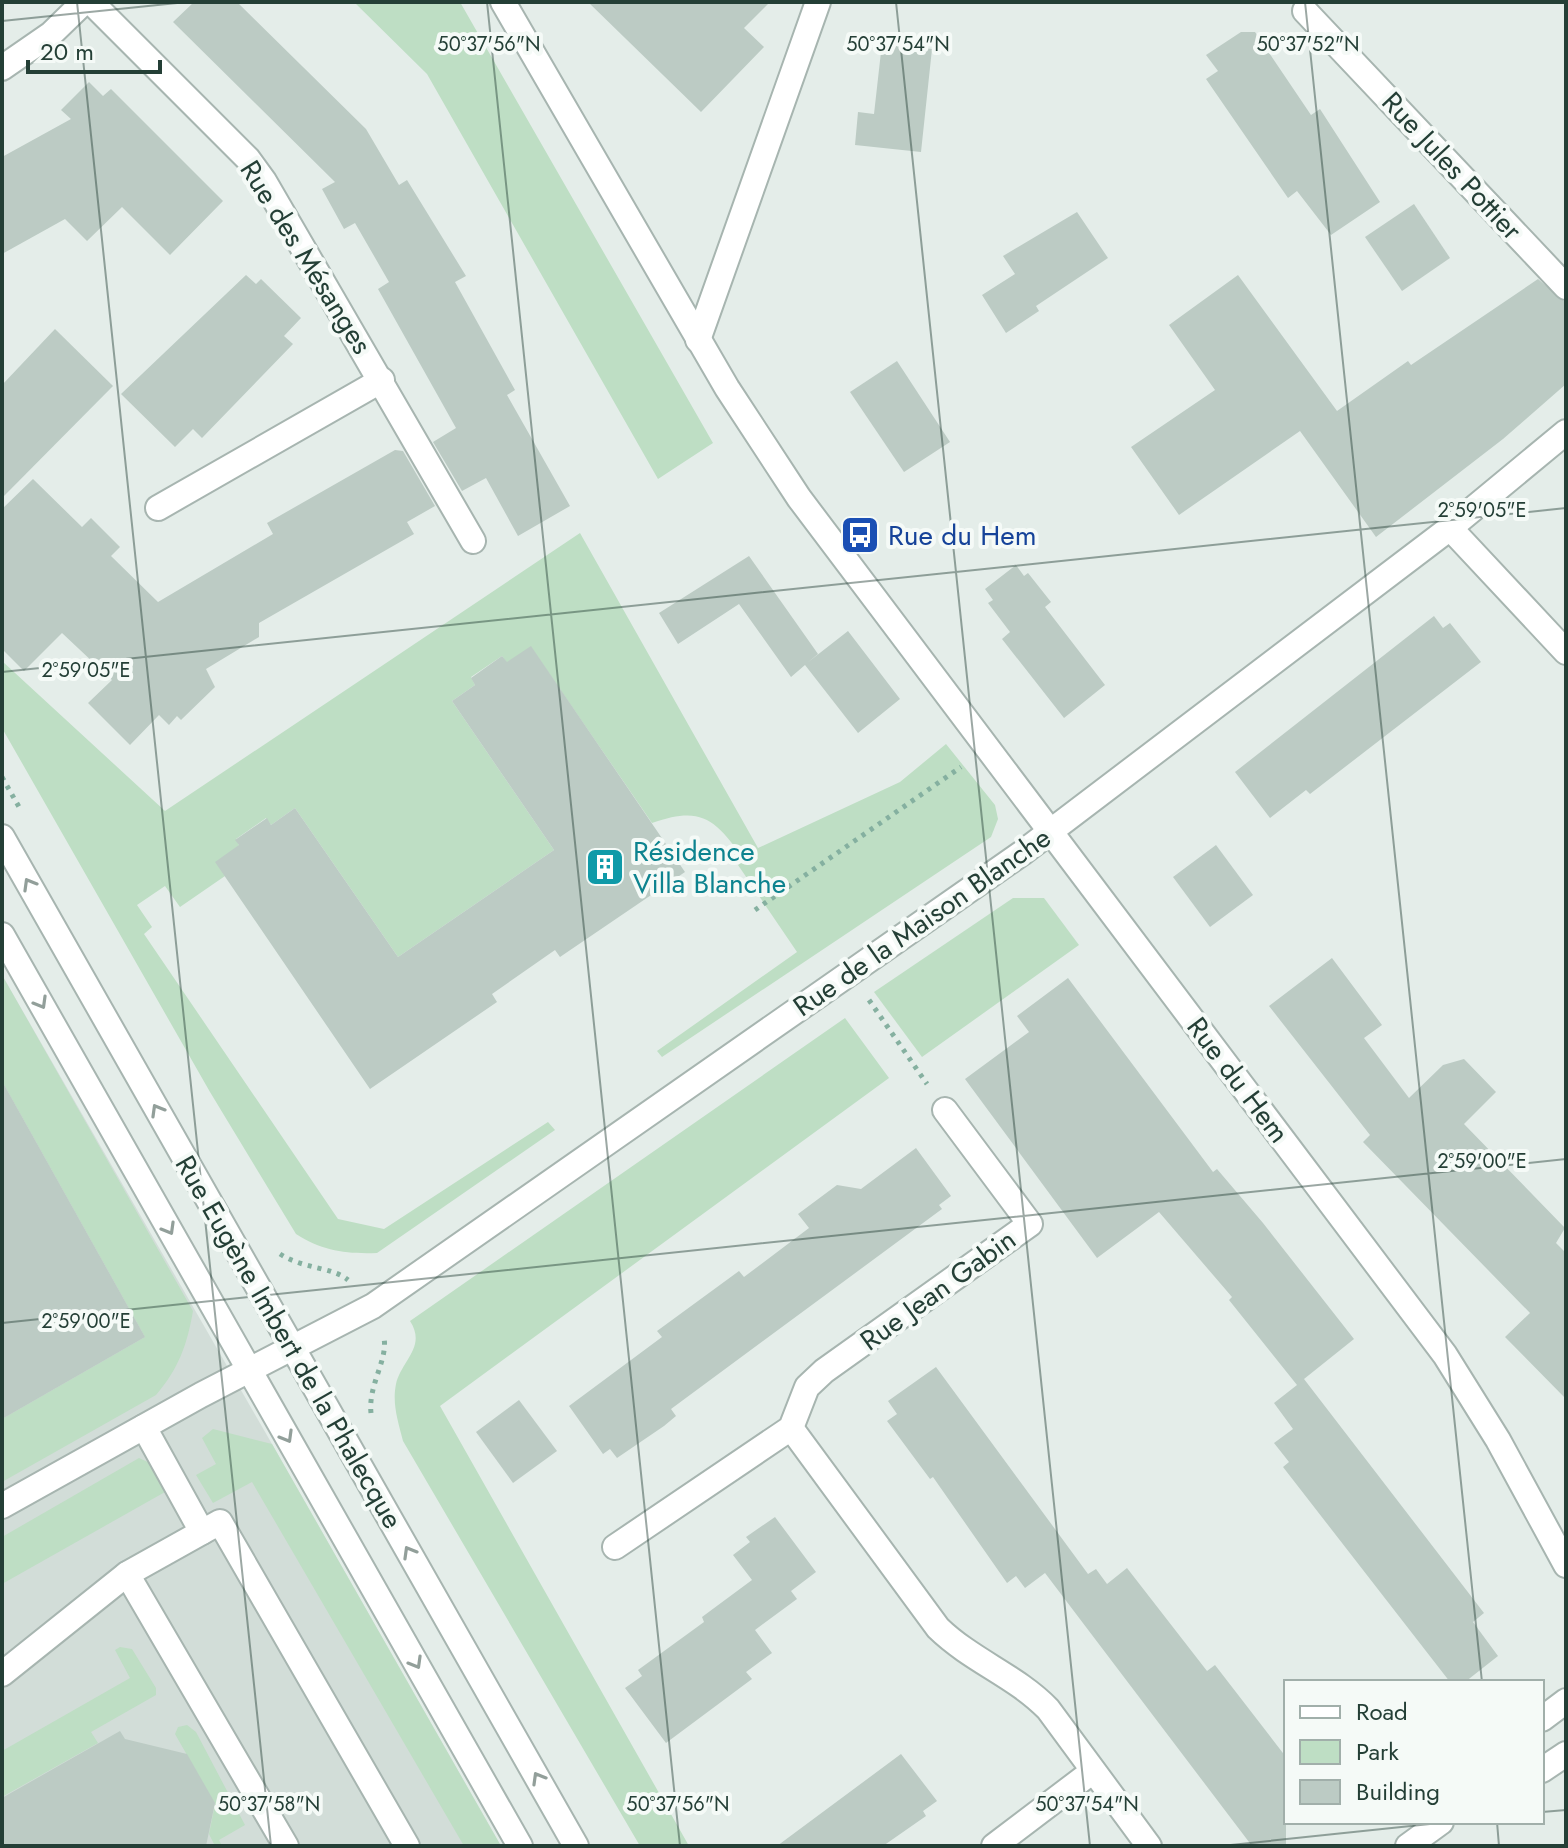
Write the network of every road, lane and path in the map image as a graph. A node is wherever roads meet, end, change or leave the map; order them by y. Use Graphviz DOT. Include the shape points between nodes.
graph roads {
  1 [pos="84,2"];
  2 [pos="91,2"];
  3 [pos="503,2"];
  4 [pos="818,2"];
  5 [pos="1305,11"];
  6 [pos="2,68"];
  7 [pos="1566,287"];
  8 [pos="698,340"];
  9 [pos="382,380"];
  10 [pos="1566,432"];
  11 [pos="158,508"];
  12 [pos="1450,528"];
  13 [pos="473,541"];
  14 [pos="1566,652"];
  15 [pos="987,749"];
  16 [pos="2,777"];
  17 [pos="25,818"];
  18 [pos="1051,832"];
  19 [pos="2,837"];
  20 [pos="755,910"];
  21 [pos="2,935"];
  22 [pos="850,973"];
  23 [pos="945,1110"];
  24 [pos="271,1248"];
  25 [pos="373,1306"];
  26 [pos="293,1348"];
  27 [pos="249,1370"];
  28 [pos="370,1396"];
  29 [pos="144,1427"];
  30 [pos="791,1428"];
  31 [pos="2,1506"];
  32 [pos="202,1532"];
  33 [pos="615,1547"];
  34 [pos="1566,1565"];
  35 [pos="127,1574"];
  36 [pos="2,1674"];
  37 [pos="1566,1701"];
  38 [pos="1544,1718"];
  39 [pos="1566,1754"];
  40 [pos="1544,1769"];
  41 [pos="1093,1771"];
  42 [pos="1438,1824"];
  43 [pos="286,1846"];
  44 [pos="407,1846"];
  45 [pos="520,1846"];
  46 [pos="576,1846"];
  47 [pos="994,1846"];
  48 [pos="1149,1846"];
  49 [pos="1408,1846"];
  1 -- 6 [label="street" via="51,34"];
  2 -- 9 [label="street, Rue des Mésanges" via="248,159"];
  3 -- 8 [label="street, Rue du Hem"];
  4 -- 8 [label="street"];
  5 -- 7 [label="street, Rue Jules Pottier"];
  8 -- 15 [label="street, Rue du Hem" via="799,498"];
  9 -- 11 [label="street, Rue des Mésanges"];
  9 -- 13 [label="street, Rue des Mésanges"];
  10 -- 12 [label="street, Rue de la Maison Blanche"];
  12 -- 14 [label="street"];
  12 -- 18 [label="street, Rue de la Maison Blanche"];
  15 -- 18 [label="street, Rue du Hem"];
  15 -- 20 [label="path"];
  16 -- 17 [label="path"];
  18 -- 22 [label="street, Rue de la Maison Blanche"];
  18 -- 34 [label="street, Rue du Hem" via="1445,1355"];
  26 -- 19 [label="street, Rue Eugène Imbert de la Phalecque, one-way"];
  21 -- 27 [label="street, Rue Eugène Imbert de la Phalecque, one-way"];
  22 -- 23 [label="path"];
  22 -- 25 [label="street, Rue de la Maison Blanche"];
  23 -- 30 [label="street, Rue Jean Gabin" via="1030,1224 824,1371 807,1387"];
  24 -- 25 [label="path, Rue Eugène Imbert de la Phalecque" via="307,1268 340,1274"];
  25 -- 26 [label="street, Rue de la Maison Blanche"];
  25 -- 28 [label="path, Rue Eugène Imbert de la Phalecque" via="386,1348"];
  26 -- 27 [label="street, Rue de la Maison Blanche"];
  46 -- 26 [label="street, Rue Eugène Imbert de la Phalecque, one-way"];
  27 -- 29 [label="street, Rue de la Maison Blanche"];
  27 -- 45 [label="street, Rue Eugène Imbert de la Phalecque, one-way"];
  29 -- 31 [label="street, Rue de la Maison Blanche"];
  29 -- 32 [label="street"];
  30 -- 33 [label="street"];
  30 -- 41 [label="street" via="938,1628 968,1654 1031,1692"];
  32 -- 35 [label="street"];
  32 -- 44 [label="street" via="220,1522"];
  35 -- 36 [label="street"];
  35 -- 43 [label="street"];
  37 -- 38 [label="street"];
  39 -- 40 [label="street"];
  41 -- 47 [label="street"];
  41 -- 48 [label="street"];
  42 -- 49 [label="street"];
}
